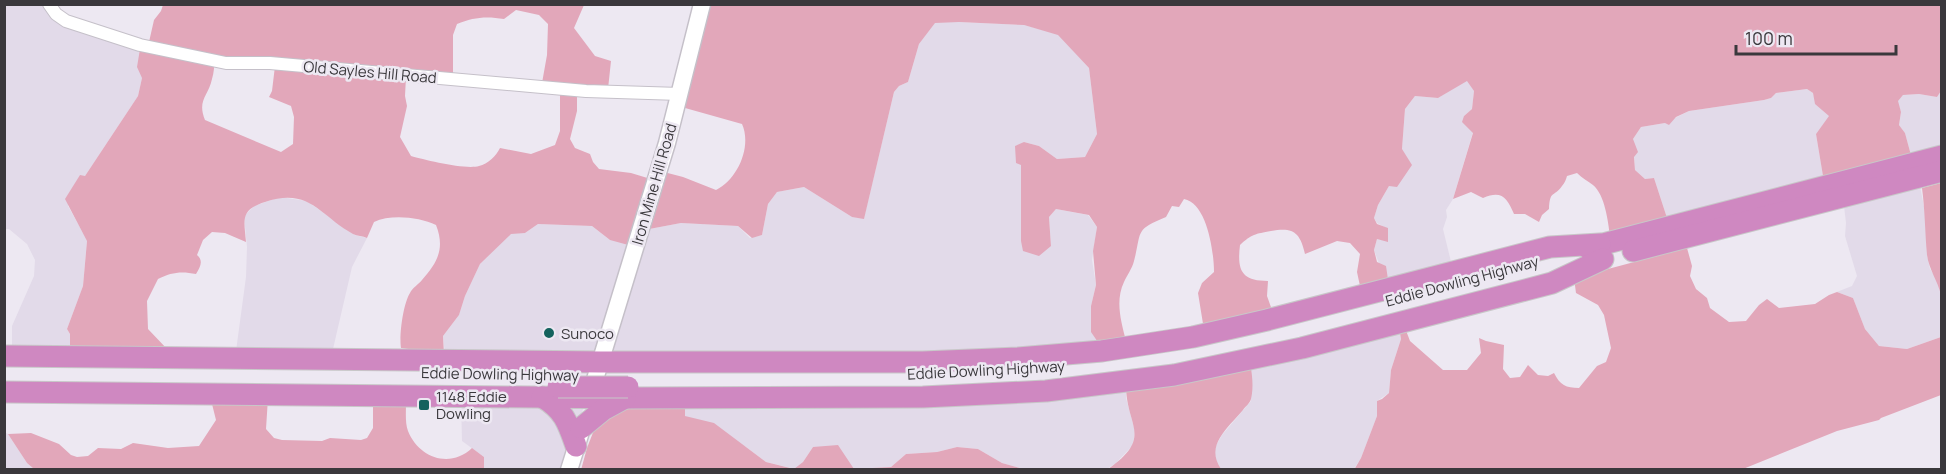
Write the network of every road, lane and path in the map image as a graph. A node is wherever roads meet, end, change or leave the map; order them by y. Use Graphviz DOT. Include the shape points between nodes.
graph roads {
  1 [pos="49,4"];
  2 [pos="702,4"];
  3 [pos="680,94"];
  4 [pos="1941,156"];
  5 [pos="1941,171"];
  6 [pos="1601,252"];
  7 [pos="4,356"];
  8 [pos="600,362"];
  9 [pos="4,367"];
  10 [pos="4,382"];
  11 [pos="552,386"];
  12 [pos="627,387"];
  13 [pos="4,392"];
  14 [pos="589,397"];
  15 [pos="579,437"];
  16 [pos="569,470"];
  1 -- 3 [label="street, Old Sayles Hill Road" via="66,21 140,45 226,63 270,63 586,91"];
  2 -- 3 [label="street, Iron Mine Hill Road"];
  3 -- 8 [label="street, Iron Mine Hill Road"];
  4 -- 6 [label="highway, Eddie Dowling Highway"];
  5 -- 6 [label="highway, Eddie Dowling Highway"];
  6 -- 8 [label="highway" via="1550,247 1233,328 1121,349 923,362"];
  6 -- 12 [label="highway, Eddie Dowling Highway" via="1267,346 1115,373 964,385"];
  7 -- 8 [label="highway"];
  8 -- 14 [label="street, Iron Mine Hill Road"];
  9 -- 11 [label="highway, Eddie Dowling Highway"];
  10 -- 11 [label="highway, Eddie Dowling Highway"];
  11 -- 12 [label="highway, Eddie Dowling Highway, bridge"];
  11 -- 13 [label="highway"];
  11 -- 14 [label="highway"];
  11 -- 15 [label="highway" via="555,406"];
  12 -- 14 [label="highway"];
  12 -- 15 [label="highway"];
  14 -- 15 [label="street, Iron Mine Hill Road"];
  15 -- 16 [label="street, Iron Mine Hill Road"];
}
